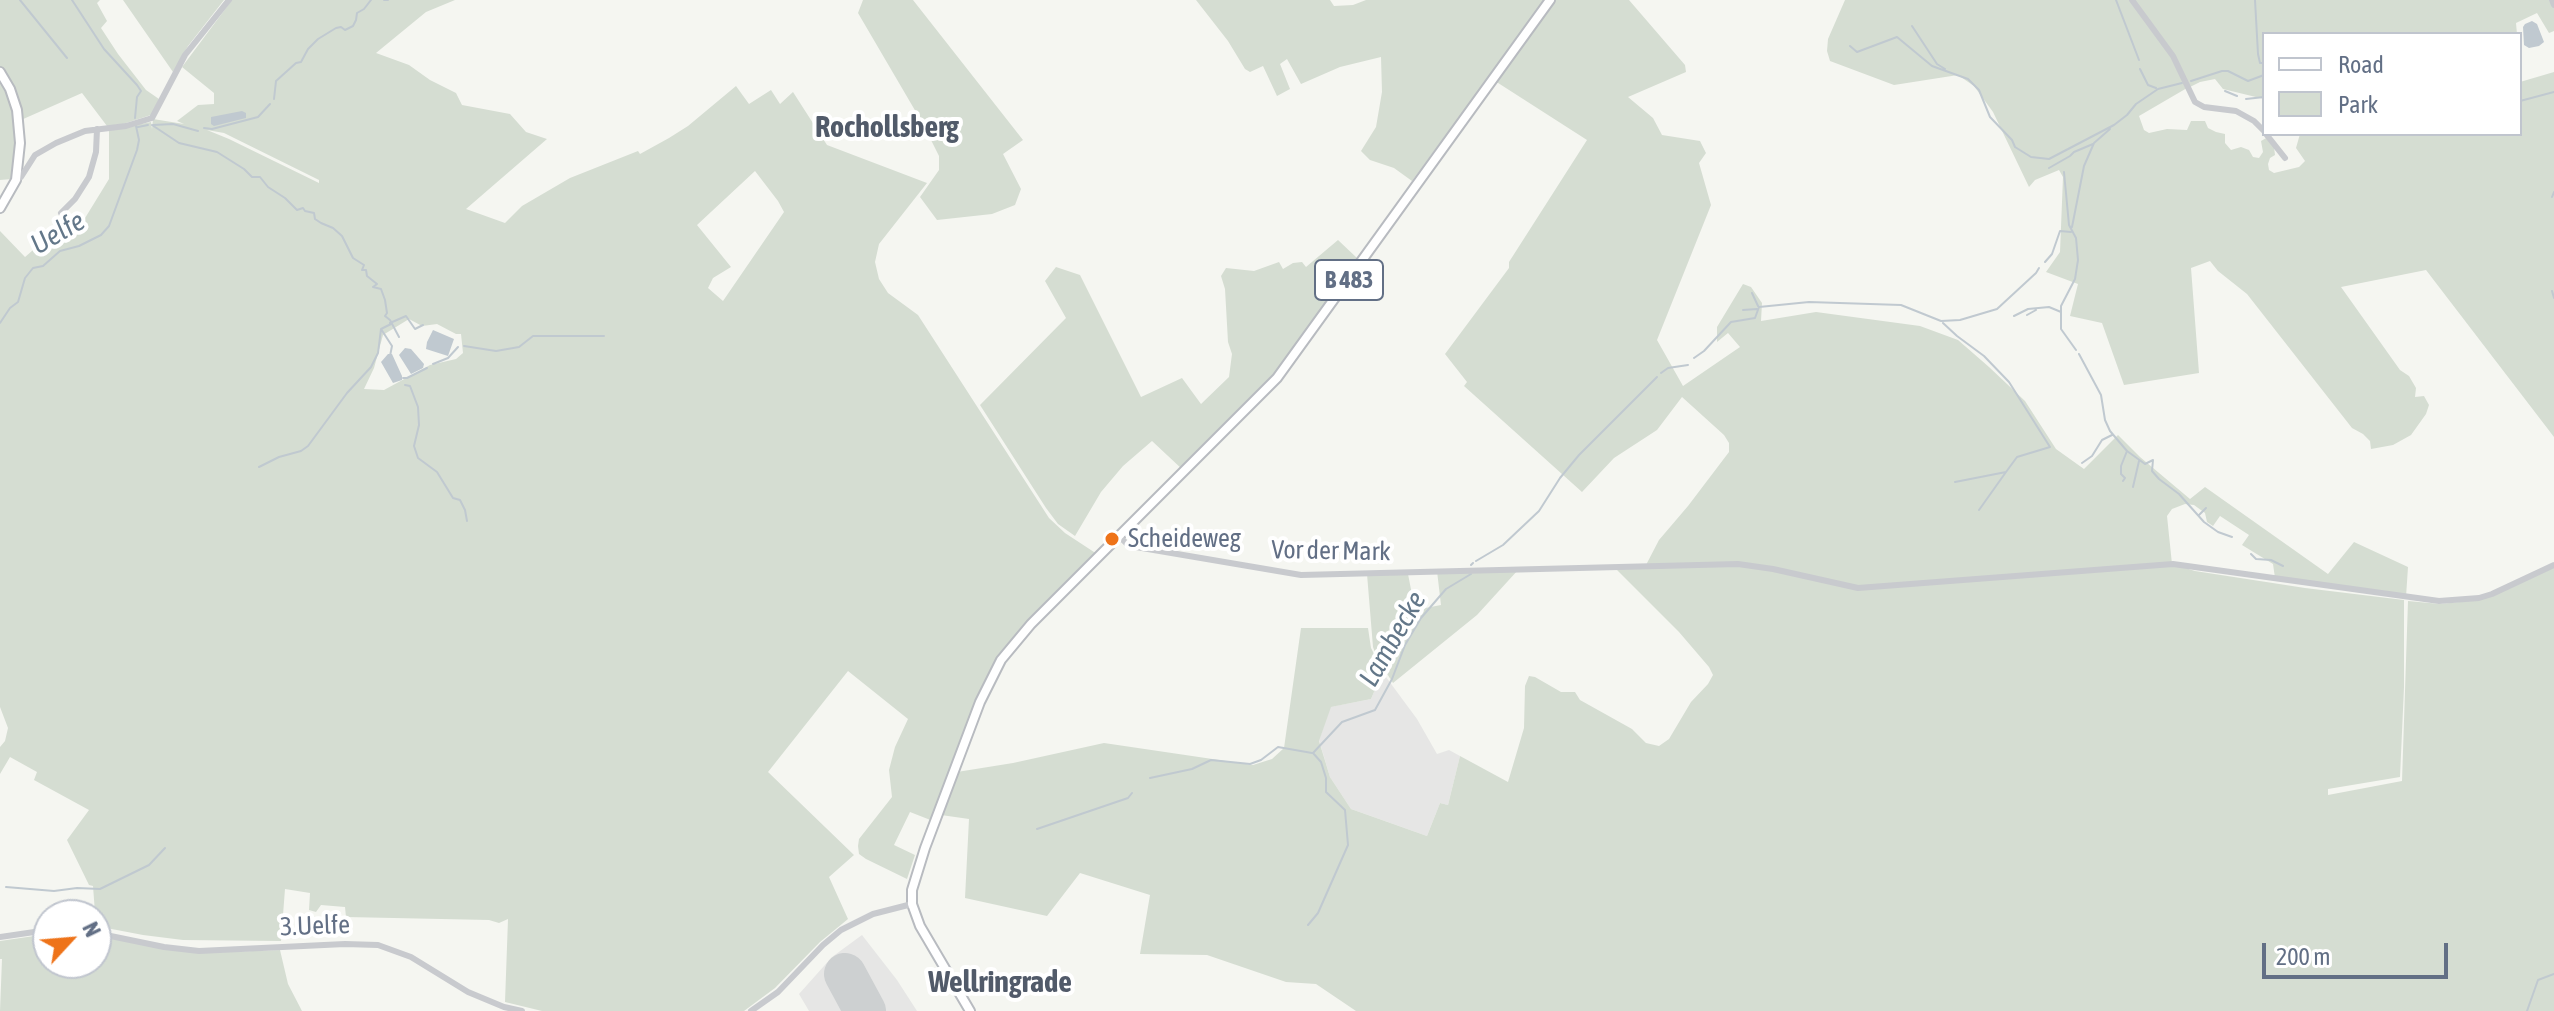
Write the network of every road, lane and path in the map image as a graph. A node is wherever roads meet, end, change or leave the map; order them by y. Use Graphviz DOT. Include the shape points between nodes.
graph roads {
  1 [pos="229,0"];
  2 [pos="1550,0"];
  3 [pos="2132,0"];
  4 [pos="0,72"];
  5 [pos="97,129"];
  6 [pos="2262,130"];
  7 [pos="2267,136"];
  8 [pos="2285,158"];
  9 [pos="16,180"];
  10 [pos="0,208"];
  11 [pos="61,213"];
  12 [pos="1120,537"];
  13 [pos="2554,565"];
  14 [pos="912,904"];
  15 [pos="32,932"];
  16 [pos="112,936"];
  17 [pos="0,937"];
  18 [pos="522,1011"];
  19 [pos="751,1011"];
  20 [pos="970,1011"];
  1 -- 5 [label="street" via="185,55 152,118"];
  2 -- 12 [label="main road, B 483" via="1277,378"];
  3 -- 6 [label="street" via="2173,56 2198,105 2236,111"];
  4 -- 9 [label="main road" via="19,120"];
  5 -- 9 [label="street" via="41,151"];
  5 -- 11 [label="street" via="89,177"];
  7 -- 8 [label="street"];
  9 -- 10 [label="main road"];
  12 -- 13 [label="street, Vor der Mark" via="1131,546 1294,575 1738,564 1858,588 2173,564 2439,601 2492,594"];
  12 -- 14 [label="main road, B 483" via="1001,660 936,818 913,884"];
  14 -- 19 [label="street" via="873,914 841,930"];
  14 -- 20 [label="main road"];
  15 -- 17 [label="street"];
  16 -- 18 [label="street, 3.Uelfe" via="199,951 378,945 411,957 468,992"];
}
